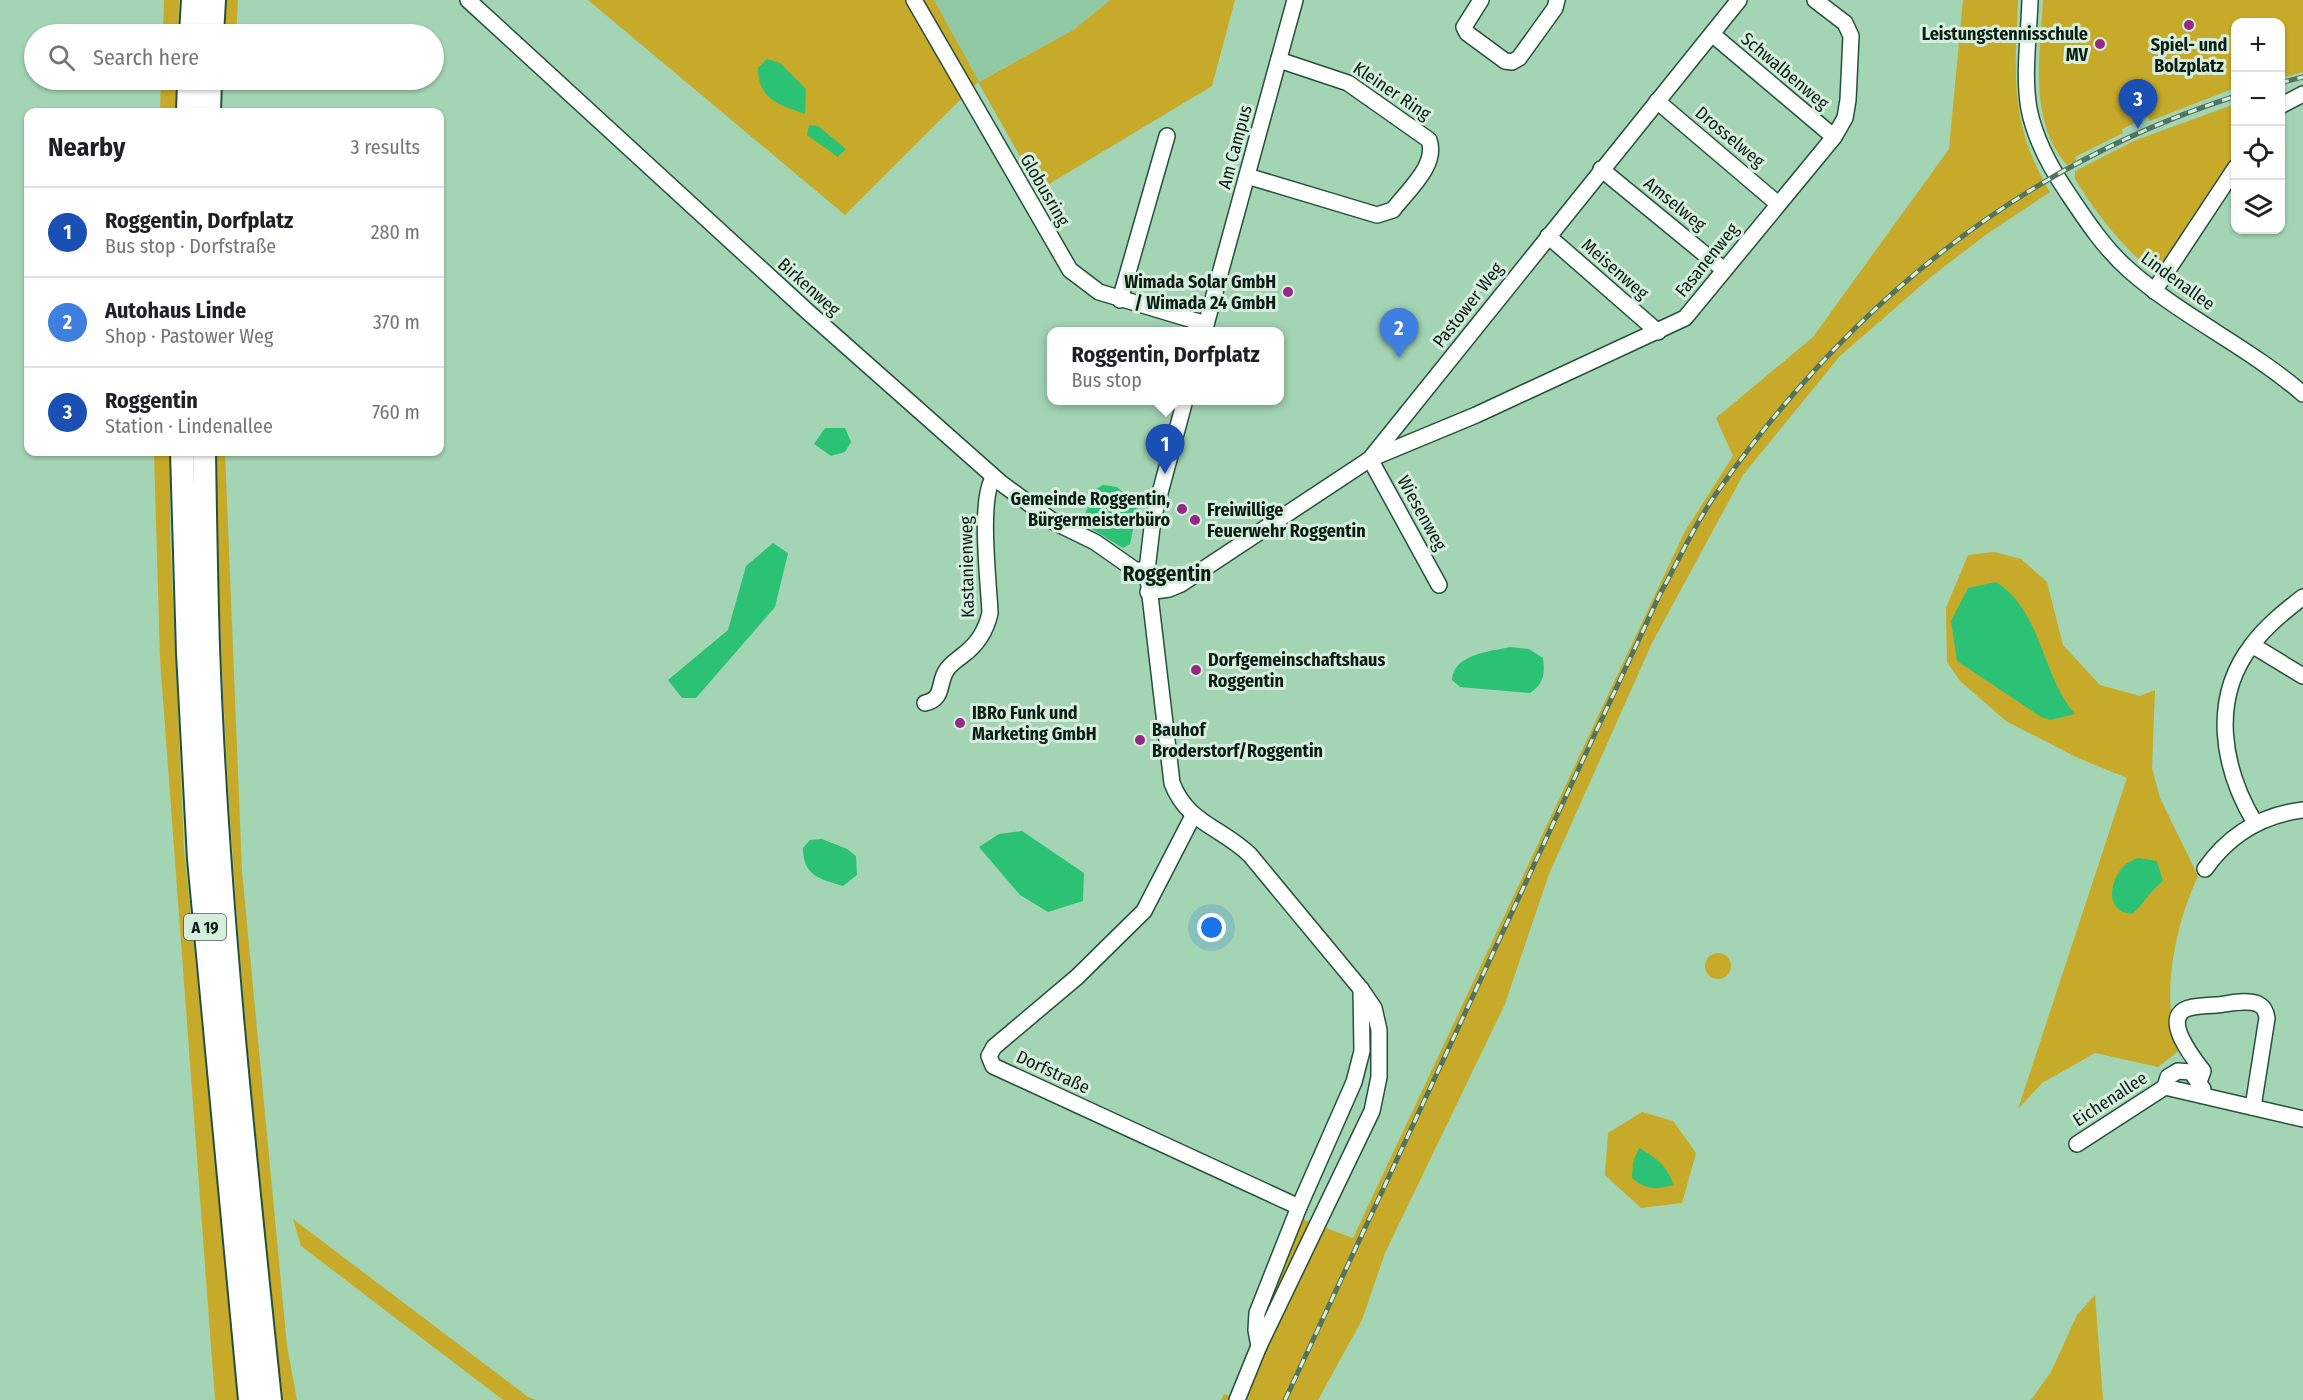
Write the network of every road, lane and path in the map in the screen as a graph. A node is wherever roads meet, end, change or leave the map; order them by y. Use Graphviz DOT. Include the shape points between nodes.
graph roads {
  1 [pos="193,0"];
  2 [pos="214,0"];
  3 [pos="468,0"];
  4 [pos="914,0"];
  5 [pos="1295,0"];
  6 [pos="1481,0"];
  7 [pos="1557,0"];
  8 [pos="1739,0"];
  9 [pos="1817,0"];
  10 [pos="2030,0"];
  11 [pos="192,24"];
  12 [pos="213,24"];
  13 [pos="1712,34"];
  14 [pos="1279,60"];
  15 [pos="189,90"];
  16 [pos="210,90"];
  17 [pos="2303,94"];
  18 [pos="1657,101"];
  19 [pos="2285,103"];
  20 [pos="188,108"];
  21 [pos="209,108"];
  22 [pos="1167,136"];
  23 [pos="1834,137"];
  24 [pos="1601,169"];
  25 [pos="2231,173"];
  26 [pos="1247,176"];
  27 [pos="1135,203"];
  28 [pos="1778,204"];
  29 [pos="1144,217"];
  30 [pos="1548,236"];
  31 [pos="1724,270"];
  32 [pos="2154,291"];
  33 [pos="1120,300"];
  34 [pos="1202,327"];
  35 [pos="1205,327"];
  36 [pos="1658,332"];
  37 [pos="2303,394"];
  38 [pos="1184,405"];
  39 [pos="182,456"];
  40 [pos="204,456"];
  41 [pos="1370,459"];
  42 [pos="994,477"];
  43 [pos="1147,570"];
  44 [pos="1439,585"];
  45 [pos="1149,592"];
  46 [pos="2303,597"];
  47 [pos="2252,645"];
  48 [pos="2303,676"];
  49 [pos="925,703"];
  50 [pos="2303,810"];
  51 [pos="1193,816"];
  52 [pos="2255,823"];
  53 [pos="2205,869"];
  54 [pos="1360,989"];
  55 [pos="2199,1082"];
  56 [pos="2165,1087"];
  57 [pos="2208,1097"];
  58 [pos="2253,1107"];
  59 [pos="2303,1119"];
  60 [pos="2077,1144"];
  61 [pos="1299,1207"];
  62 [pos="1259,1346"];
  63 [pos="250,1400"];
  64 [pos="270,1400"];
  65 [pos="1237,1400"];
  1 -- 11 [label="highway"];
  2 -- 12 [label="highway"];
  3 -- 42 [label="street, Birkenweg"];
  4 -- 33 [label="street, Globusring" via="1070,270 1099,292"];
  5 -- 14 [label="street, Am Campus"];
  6 -- 7 [label="street" via="1466,21 1467,33 1512,62 1519,58"];
  8 -- 13 [label="street, Pastower Weg"];
  9 -- 23 [label="street, Fasanenweg" via="1845,23 1851,36 1847,109"];
  10 -- 32 [label="street, Lindenallee" via="2027,87 2035,131 2056,175 2104,244"];
  13 -- 18 [label="street, Pastower Weg"];
  13 -- 23 [label="street, Schwalbenweg"];
  14 -- 26 [label="street, Am Campus"];
  14 -- 26 [label="street, Kleiner Ring" via="1348,83 1429,140 1433,151 1429,164 1393,210 1385,214 1377,215"];
  15 -- 20 [label="highway"];
  16 -- 21 [label="highway"];
  17 -- 19 [label="street"];
  18 -- 24 [label="street, Pastower Weg"];
  18 -- 28 [label="street, Drosselweg"];
  22 -- 29 [label="street"];
  23 -- 28 [label="street, Fasanenweg"];
  24 -- 30 [label="street, Pastower Weg"];
  24 -- 31 [label="street, Amselweg"];
  25 -- 32 [label="street"];
  26 -- 35 [label="street, Am Campus"];
  27 -- 29 [label="street"];
  28 -- 31 [label="street, Fasanenweg"];
  29 -- 33 [label="street"];
  30 -- 36 [label="street, Meisenweg"];
  30 -- 41 [label="street, Pastower Weg"];
  31 -- 36 [label="street, Fasanenweg" via="1685,318"];
  32 -- 37 [label="street, Lindenallee"];
  33 -- 34 [label="street, Globusring"];
  36 -- 41 [label="street, Fasanenweg"];
  38 -- 43 [label="street" via="1153,519"];
  39 -- 63 [label="highway, A 19" via="199,859"];
  40 -- 64 [label="highway, A 19" via="208,649 221,855"];
  41 -- 44 [label="street, Wiesenweg"];
  41 -- 45 [label="street, Pastower Weg" via="1181,584"];
  42 -- 43 [label="street, Birkenweg" via="1054,522 1095,542 1135,570"];
  42 -- 49 [label="street, Kastanienweg" via="988,484 985,503 990,613 986,630 945,672 939,696"];
  43 -- 45 [label="street"];
  45 -- 51 [label="street" via="1173,783 1184,808"];
  46 -- 47 [label="street"];
  47 -- 48 [label="street"];
  47 -- 52 [label="street" via="2236,670 2227,703 2225,740 2235,786"];
  50 -- 52 [label="street"];
  51 -- 54 [label="street" via="1235,841 1250,855"];
  51 -- 61 [label="street, Dorfstraße" via="1144,911 1077,977 994,1047 990,1062"];
  52 -- 53 [label="street" via="2219,849"];
  54 -- 61 [label="street" via="1362,1051 1354,1082"];
  54 -- 62 [label="street" via="1374,1008 1379,1030 1379,1077 1372,1111"];
  55 -- 56 [label="street, Eichenallee" via="2191,1072 2178,1071 2168,1077"];
  55 -- 57 [label="street"];
  55 -- 58 [label="street" via="2203,1071 2182,1040 2179,1014 2193,1007 2250,1002 2260,1005 2267,1018"];
  56 -- 57 [label="street, Eichenallee"];
  56 -- 60 [label="street, Eichenallee"];
  57 -- 58 [label="street, Eichenallee"];
  58 -- 59 [label="street, Eichenallee"];
  61 -- 62 [label="street" via="1257,1313"];
  62 -- 65 [label="street"];
}
